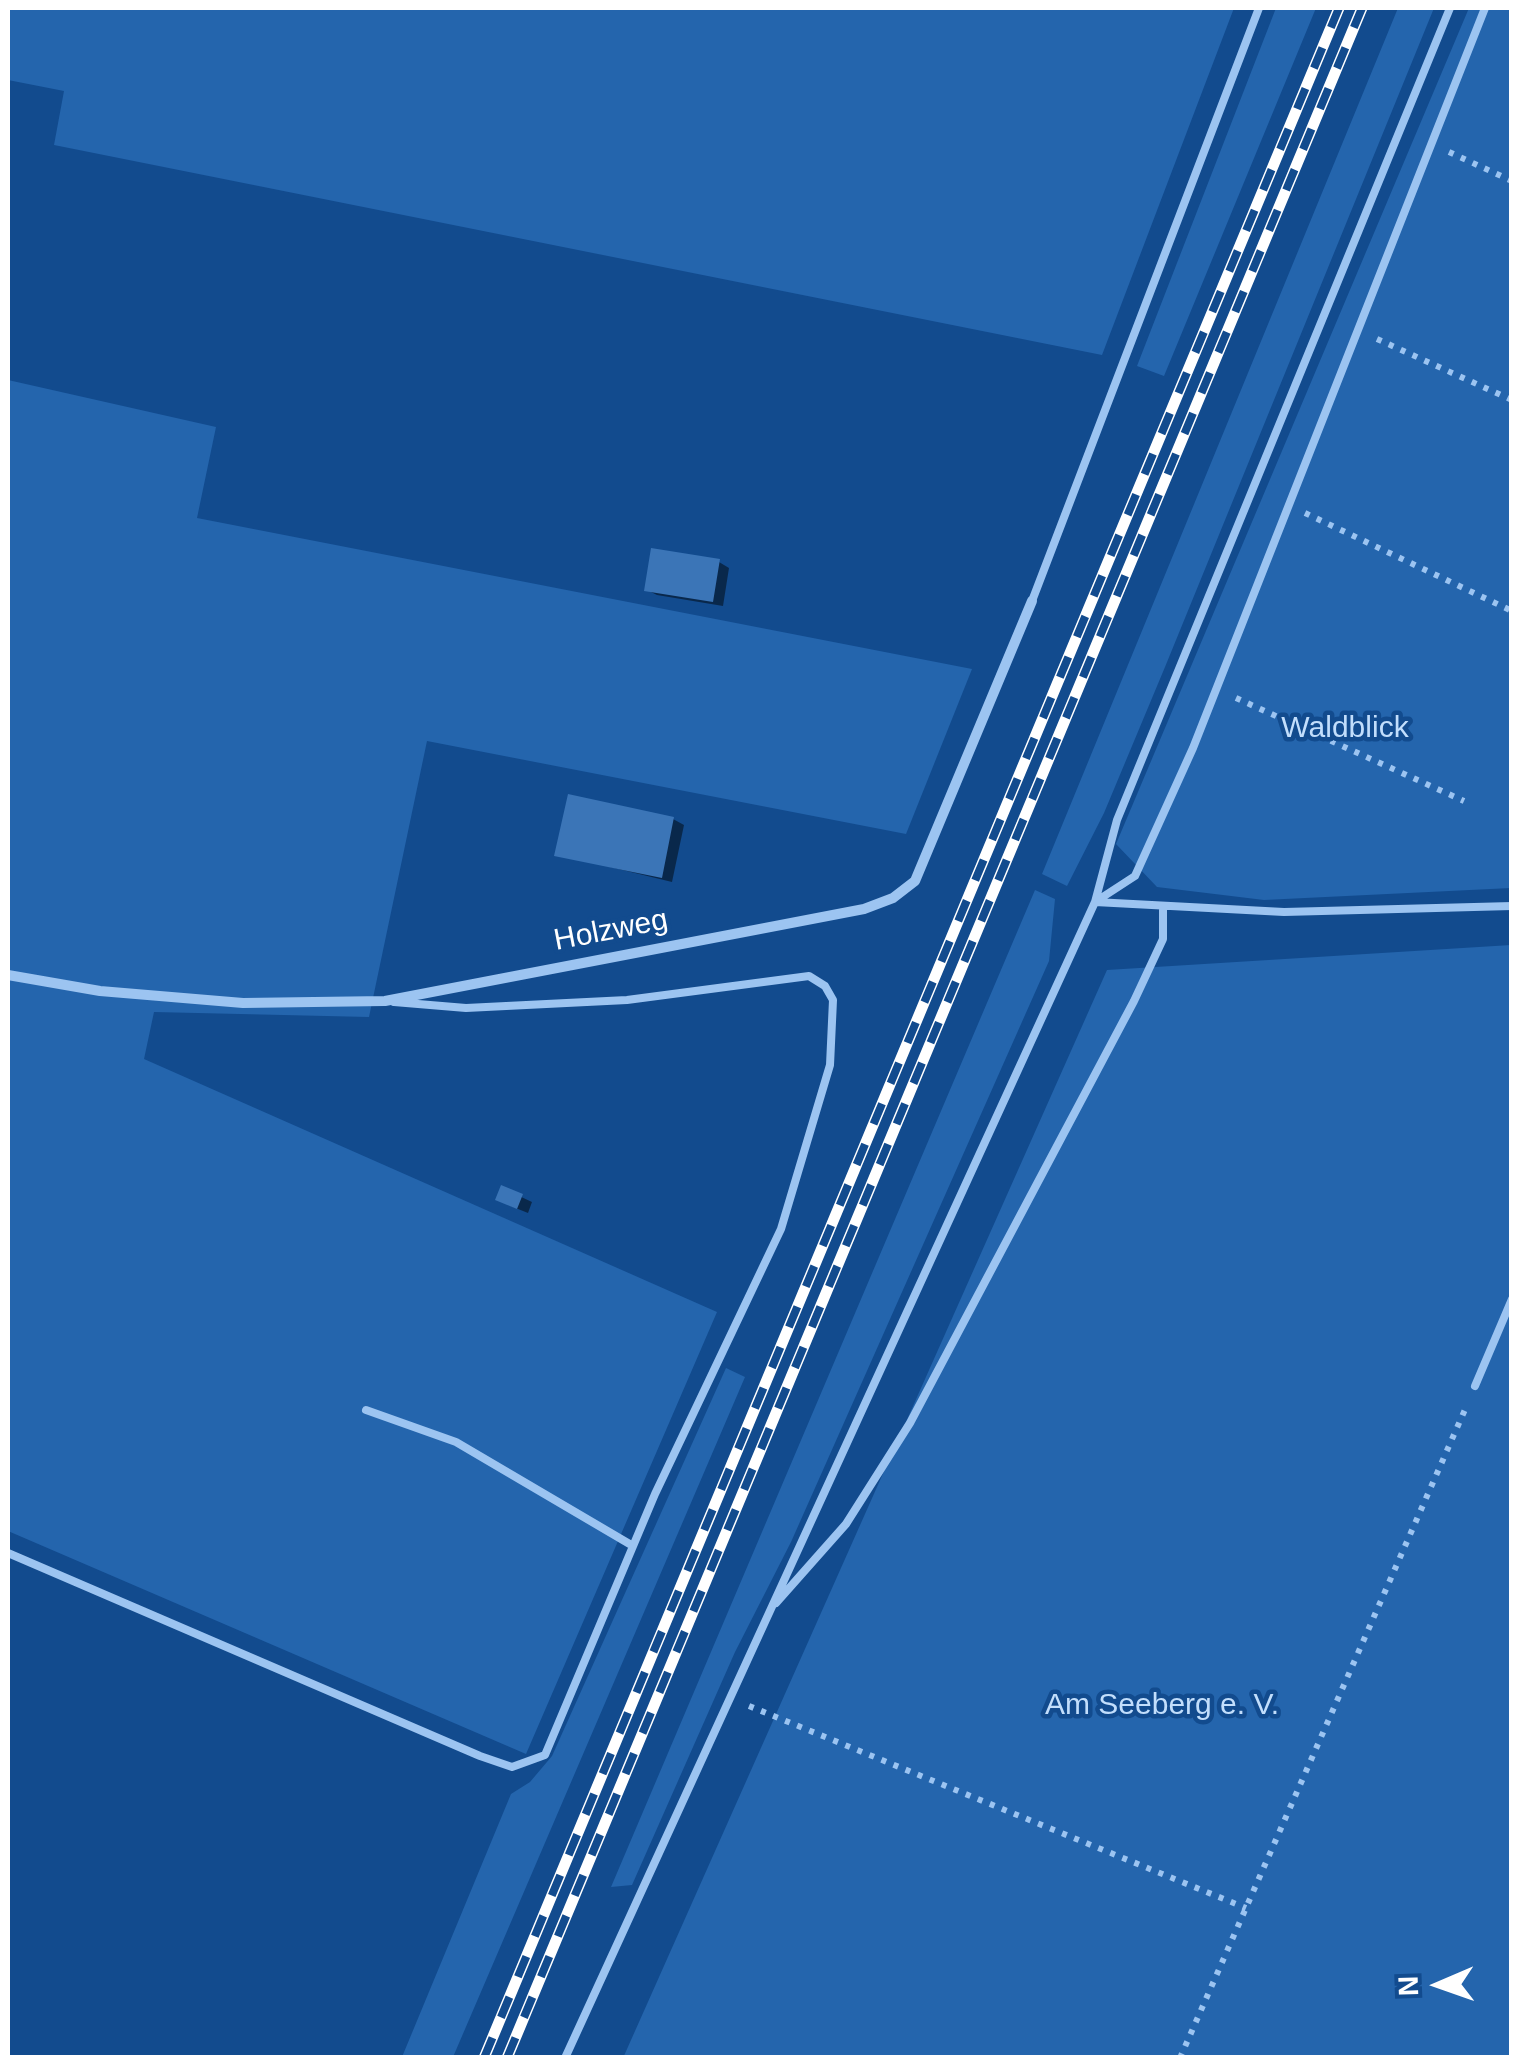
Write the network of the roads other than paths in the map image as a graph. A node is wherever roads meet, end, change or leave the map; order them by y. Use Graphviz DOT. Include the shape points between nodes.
graph roads {
  1 [pos="1259,8"];
  2 [pos="1450,8"];
  3 [pos="1485,8"];
  4 [pos="1032,601"];
  5 [pos="1095,902"];
  6 [pos="1162,906"];
  7 [pos="1512,906"];
  8 [pos="8,975"];
  9 [pos="385,1002"];
  10 [pos="1512,1299"];
  11 [pos="1475,1386"];
  12 [pos="366,1410"];
  13 [pos="633,1546"];
  14 [pos="8,1554"];
  15 [pos="770,1610"];
  16 [pos="564,2058"];
  1 -- 4 [label="lane"];
  2 -- 5 [label="lane" via="1118,820"];
  3 -- 5 [label="lane" via="1216,690 1135,876"];
  4 -- 9 [label="street, Holzweg" via="915,881 893,898"];
  5 -- 6 [label="lane"];
  5 -- 15 [label="lane"];
  6 -- 7 [label="lane" via="1284,912"];
  6 -- 15 [label="lane" via="1163,939 1134,1001 910,1423 846,1524"];
  8 -- 9 [label="street, Holzweg" via="242,1003"];
  9 -- 13 [label="lane" via="466,1008 628,1000 808,976 833,1000 830,1064 782,1229"];
  10 -- 11 [label="lane"];
  12 -- 13 [label="lane" via="456,1442"];
  13 -- 14 [label="lane" via="545,1755 512,1767"];
  15 -- 16 [label="lane"];
}
